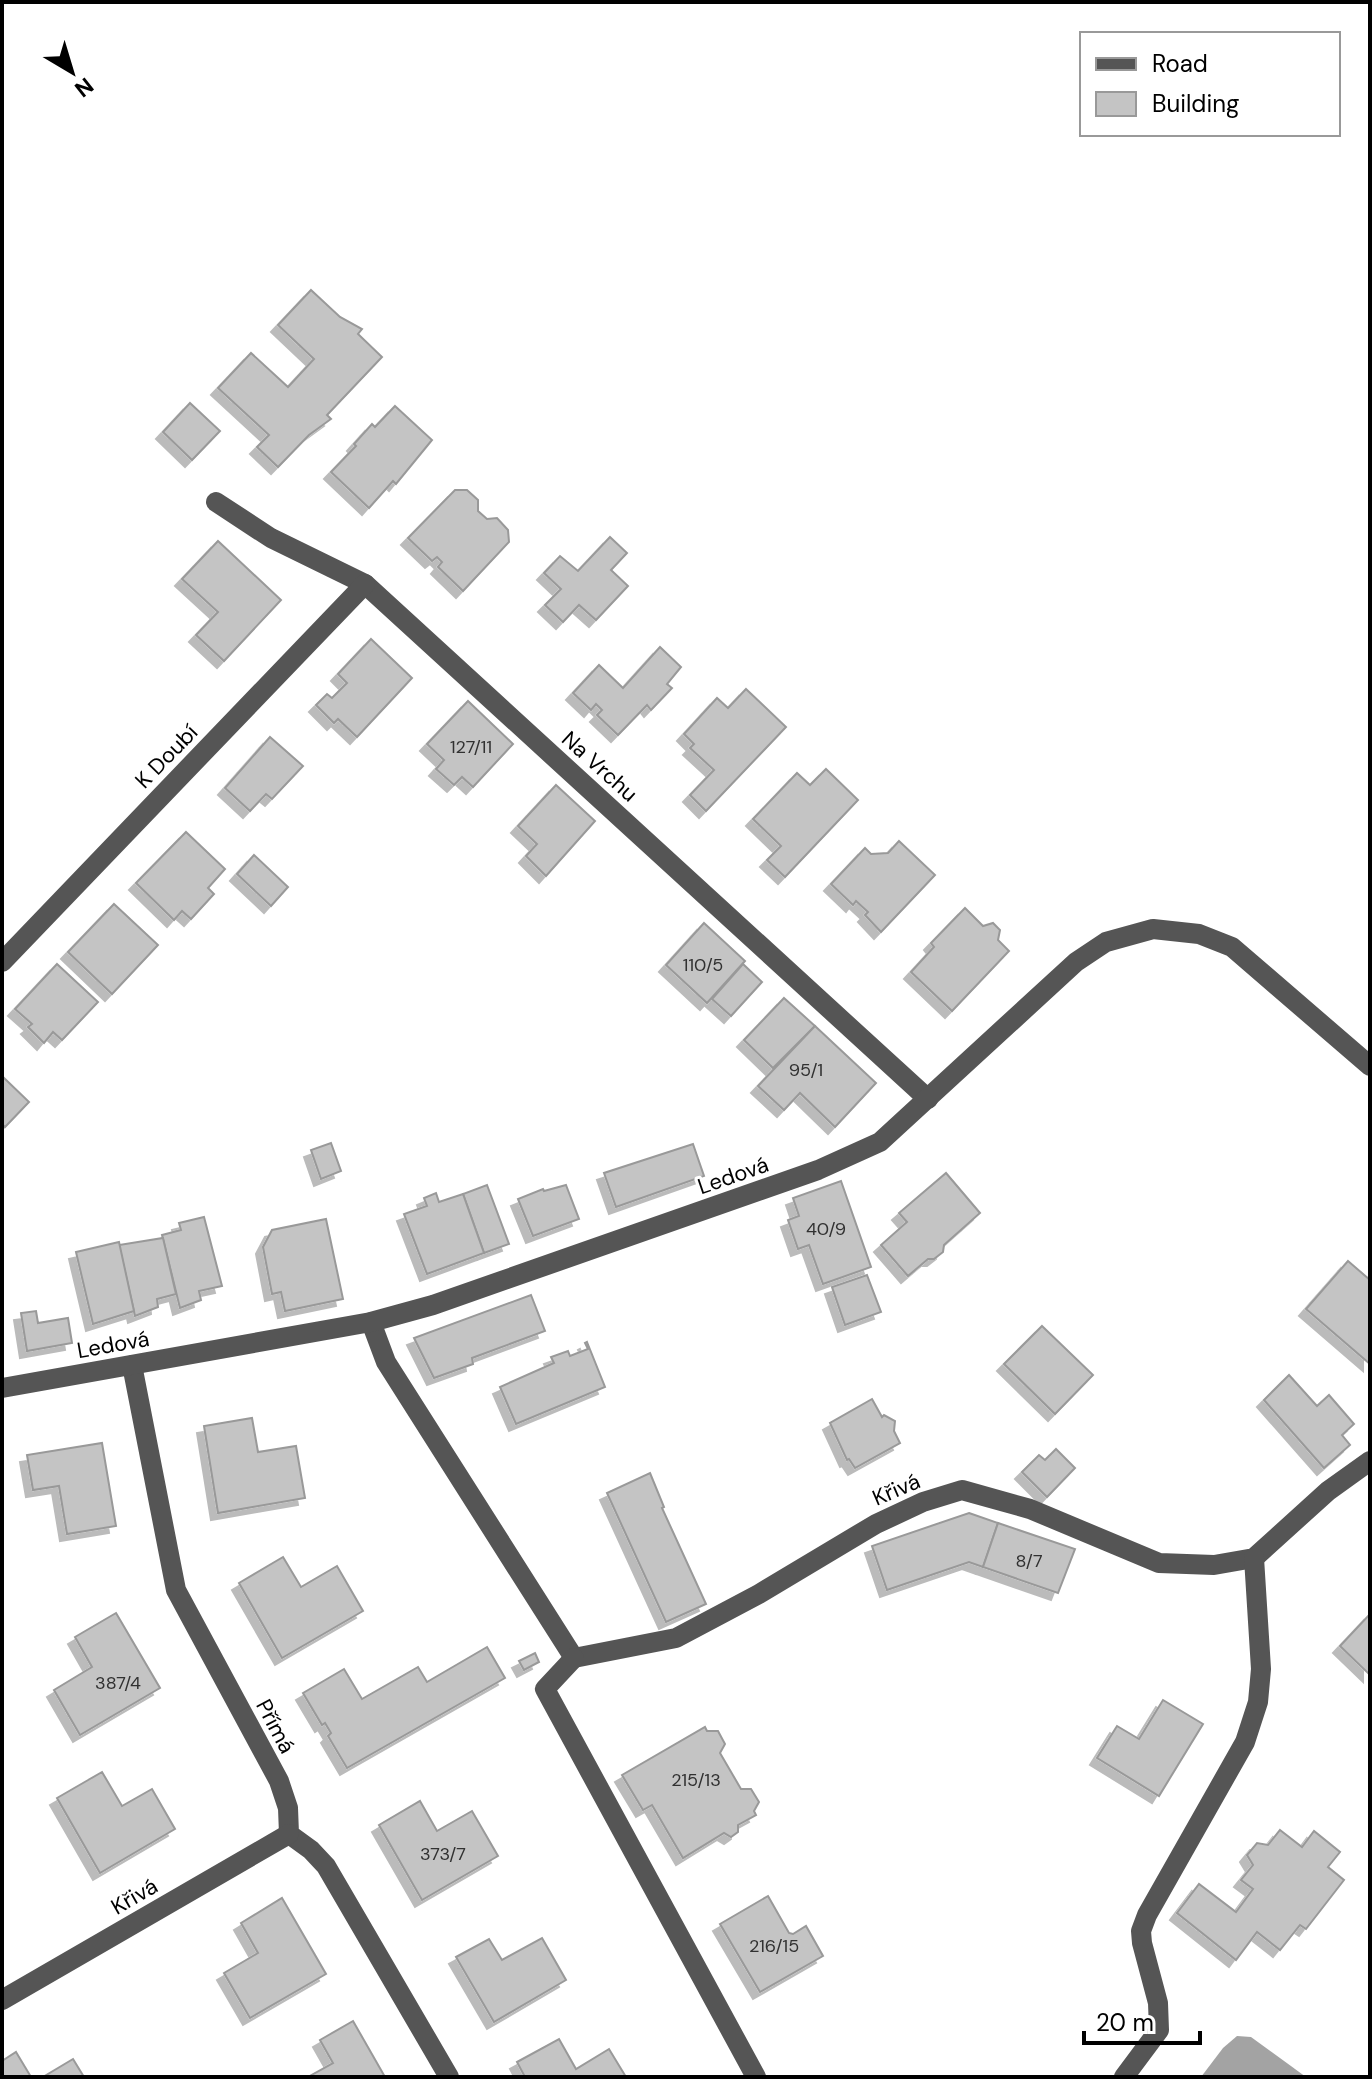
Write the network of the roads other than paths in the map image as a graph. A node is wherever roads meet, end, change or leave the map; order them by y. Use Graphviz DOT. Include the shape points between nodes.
graph roads {
  1 [pos="216,502"];
  2 [pos="365,584"];
  3 [pos="2,962"];
  4 [pos="1370,1066"];
  5 [pos="928,1099"];
  6 [pos="371,1322"];
  7 [pos="132,1365"];
  8 [pos="2,1388"];
  9 [pos="1370,1461"];
  10 [pos="1254,1558"];
  11 [pos="574,1658"];
  12 [pos="289,1834"];
  13 [pos="2,2000"];
  14 [pos="449,2077"];
  15 [pos="756,2077"];
  16 [pos="1124,2077"];
  1 -- 2 [label="street, Na Vrchu" via="271,538"];
  2 -- 3 [label="street, K Doubí"];
  2 -- 5 [label="street, Na Vrchu"];
  4 -- 5 [label="street, Ledová" via="1232,947 1199,934 1153,929 1106,942 1076,962"];
  5 -- 6 [label="street, Ledová" via="880,1142 818,1170"];
  6 -- 7 [label="street, Ledová"];
  6 -- 11 [label="street" via="386,1362"];
  7 -- 8 [label="street, Ledová"];
  7 -- 12 [label="street, Přímá" via="176,1590 279,1781"];
  9 -- 10 [label="street"];
  10 -- 11 [label="street, Křivá" via="1214,1565 1159,1563 1030,1509 962,1490 876,1524 676,1638"];
  10 -- 16 [label="street" via="1258,1702 1245,1742 1141,1931 1159,2030"];
  11 -- 15 [label="street" via="545,1689"];
  12 -- 13 [label="street, Křivá"];
  12 -- 14 [label="street" via="326,1866"];
}
